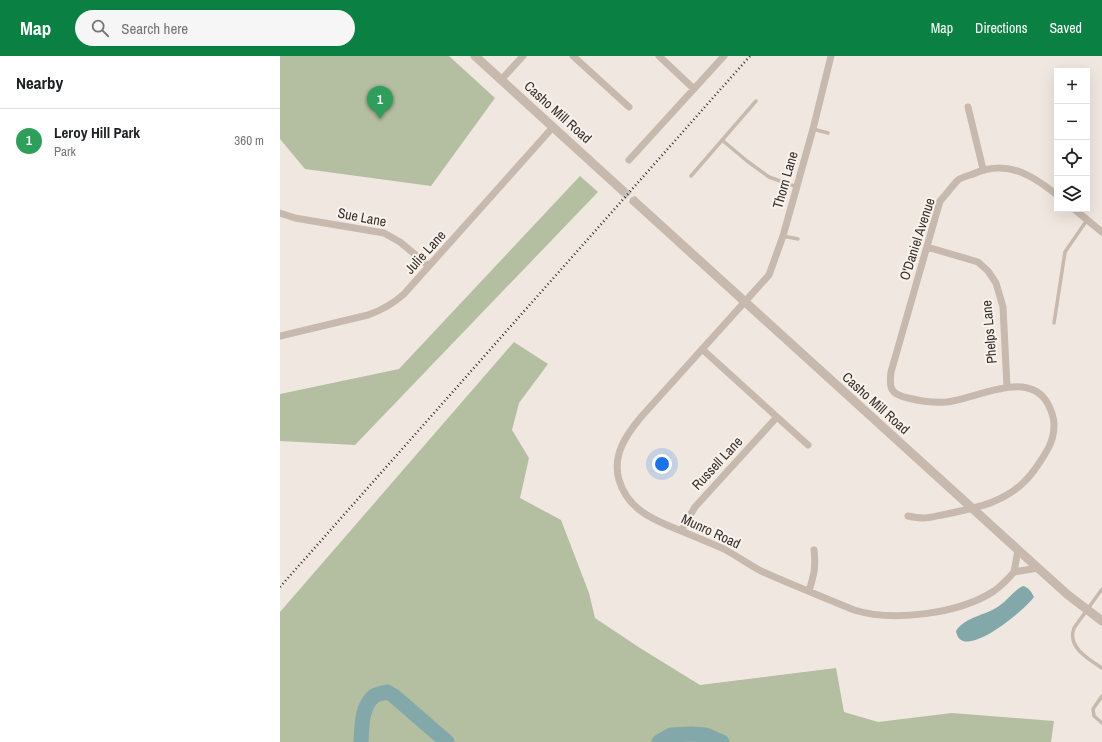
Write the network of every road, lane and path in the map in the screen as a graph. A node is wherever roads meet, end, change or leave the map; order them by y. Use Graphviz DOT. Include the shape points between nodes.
graph roads {
  1 [pos="475,56"];
  2 [pos="523,56"];
  3 [pos="573,56"];
  4 [pos="659,56"];
  5 [pos="724,56"];
  6 [pos="831,56"];
  7 [pos="501,80"];
  8 [pos="694,89"];
  9 [pos="756,101"];
  10 [pos="968,107"];
  11 [pos="629,108"];
  12 [pos="554,127"];
  13 [pos="813,129"];
  14 [pos="828,133"];
  15 [pos="722,140"];
  16 [pos="629,160"];
  17 [pos="984,169"];
  18 [pos="691,176"];
  19 [pos="797,187"];
  20 [pos="622,190"];
  21 [pos="1054,193"];
  22 [pos="634,201"];
  23 [pos="1078,212"];
  24 [pos="280,213"];
  25 [pos="1087,220"];
  26 [pos="1102,232"];
  27 [pos="783,236"];
  28 [pos="798,240"];
  29 [pos="927,247"];
  30 [pos="429,266"];
  31 [pos="744,302"];
  32 [pos="1054,322"];
  33 [pos="280,336"];
  34 [pos="702,349"];
  35 [pos="1007,387"];
  36 [pos="777,417"];
  37 [pos="808,445"];
  38 [pos="973,509"];
  39 [pos="908,516"];
  40 [pos="681,531"];
  41 [pos="814,550"];
  42 [pos="1018,550"];
  43 [pos="1038,568"];
  44 [pos="1014,572"];
  45 [pos="1102,589"];
  46 [pos="809,591"];
  47 [pos="1087,610"];
  48 [pos="1102,621"];
  49 [pos="1102,668"];
  50 [pos="1102,696"];
  51 [pos="1102,723"];
  1 -- 7 [label="street, Casho Mill Road"];
  2 -- 7 [label="street"];
  3 -- 11 [label="street"];
  4 -- 8 [label="street"];
  5 -- 8 [label="street"];
  6 -- 13 [label="street, Thorn Lane"];
  7 -- 12 [label="street, Casho Mill Road"];
  8 -- 16 [label="street"];
  9 -- 15 [label="lane"];
  10 -- 17 [label="street"];
  12 -- 20 [label="street, Casho Mill Road"];
  12 -- 30 [label="street, Julie Lane"];
  13 -- 14 [label="lane"];
  13 -- 19 [label="street, Thorn Lane"];
  15 -- 18 [label="lane"];
  15 -- 19 [label="lane" via="769,177"];
  17 -- 21 [label="street, O'Daniel Avenue" via="1005,168 1028,174"];
  17 -- 29 [label="street, O'Daniel Avenue" via="959,180 940,201"];
  19 -- 27 [label="street, Thorn Lane"];
  22 -- 31 [label="street, Casho Mill Road"];
  23 -- 25 [label="street"];
  24 -- 30 [label="street, Sue Lane" via="295,218 384,233 400,242"];
  25 -- 26 [label="street"];
  25 -- 32 [label="lane" via="1066,252"];
  27 -- 28 [label="lane"];
  27 -- 31 [label="street, Thorn Lane" via="769,275"];
  29 -- 35 [label="street, Phelps Lane" via="978,262 988,270 996,283 1003,307"];
  29 -- 35 [label="street, O'Daniel Avenue" via="891,372 890,384 894,392 922,401 947,402"];
  30 -- 33 [label="street, Julie Lane" via="404,294 378,312"];
  31 -- 34 [label="street, Munro Road"];
  31 -- 38 [label="street, Casho Mill Road"];
  34 -- 36 [label="street"];
  34 -- 40 [label="street, Munro Road" via="632,428 618,456 618,476 631,503 652,518"];
  35 -- 38 [label="street" via="1033,389 1045,399 1054,422 1051,442 1029,478 1005,496"];
  36 -- 37 [label="street"];
  36 -- 40 [label="street, Russell Lane" via="694,507"];
  38 -- 39 [label="street" via="922,518"];
  38 -- 42 [label="street, Casho Mill Road"];
  40 -- 46 [label="street, Munro Road" via="722,549 761,571"];
  41 -- 46 [label="street" via="816,565"];
  42 -- 43 [label="street, Casho Mill Road"];
  42 -- 44 [label="street"];
  43 -- 44 [label="street"];
  43 -- 47 [label="street, Casho Mill Road"];
  44 -- 46 [label="street, Munro Road" via="1003,584 981,598 956,607 911,615 865,613"];
  45 -- 47 [label="lane"];
  47 -- 48 [label="street, Casho Mill Road"];
  47 -- 49 [label="lane" via="1074,628 1072,640 1075,647"];
  50 -- 51 [label="lane" via="1093,709 1094,716"];
}
